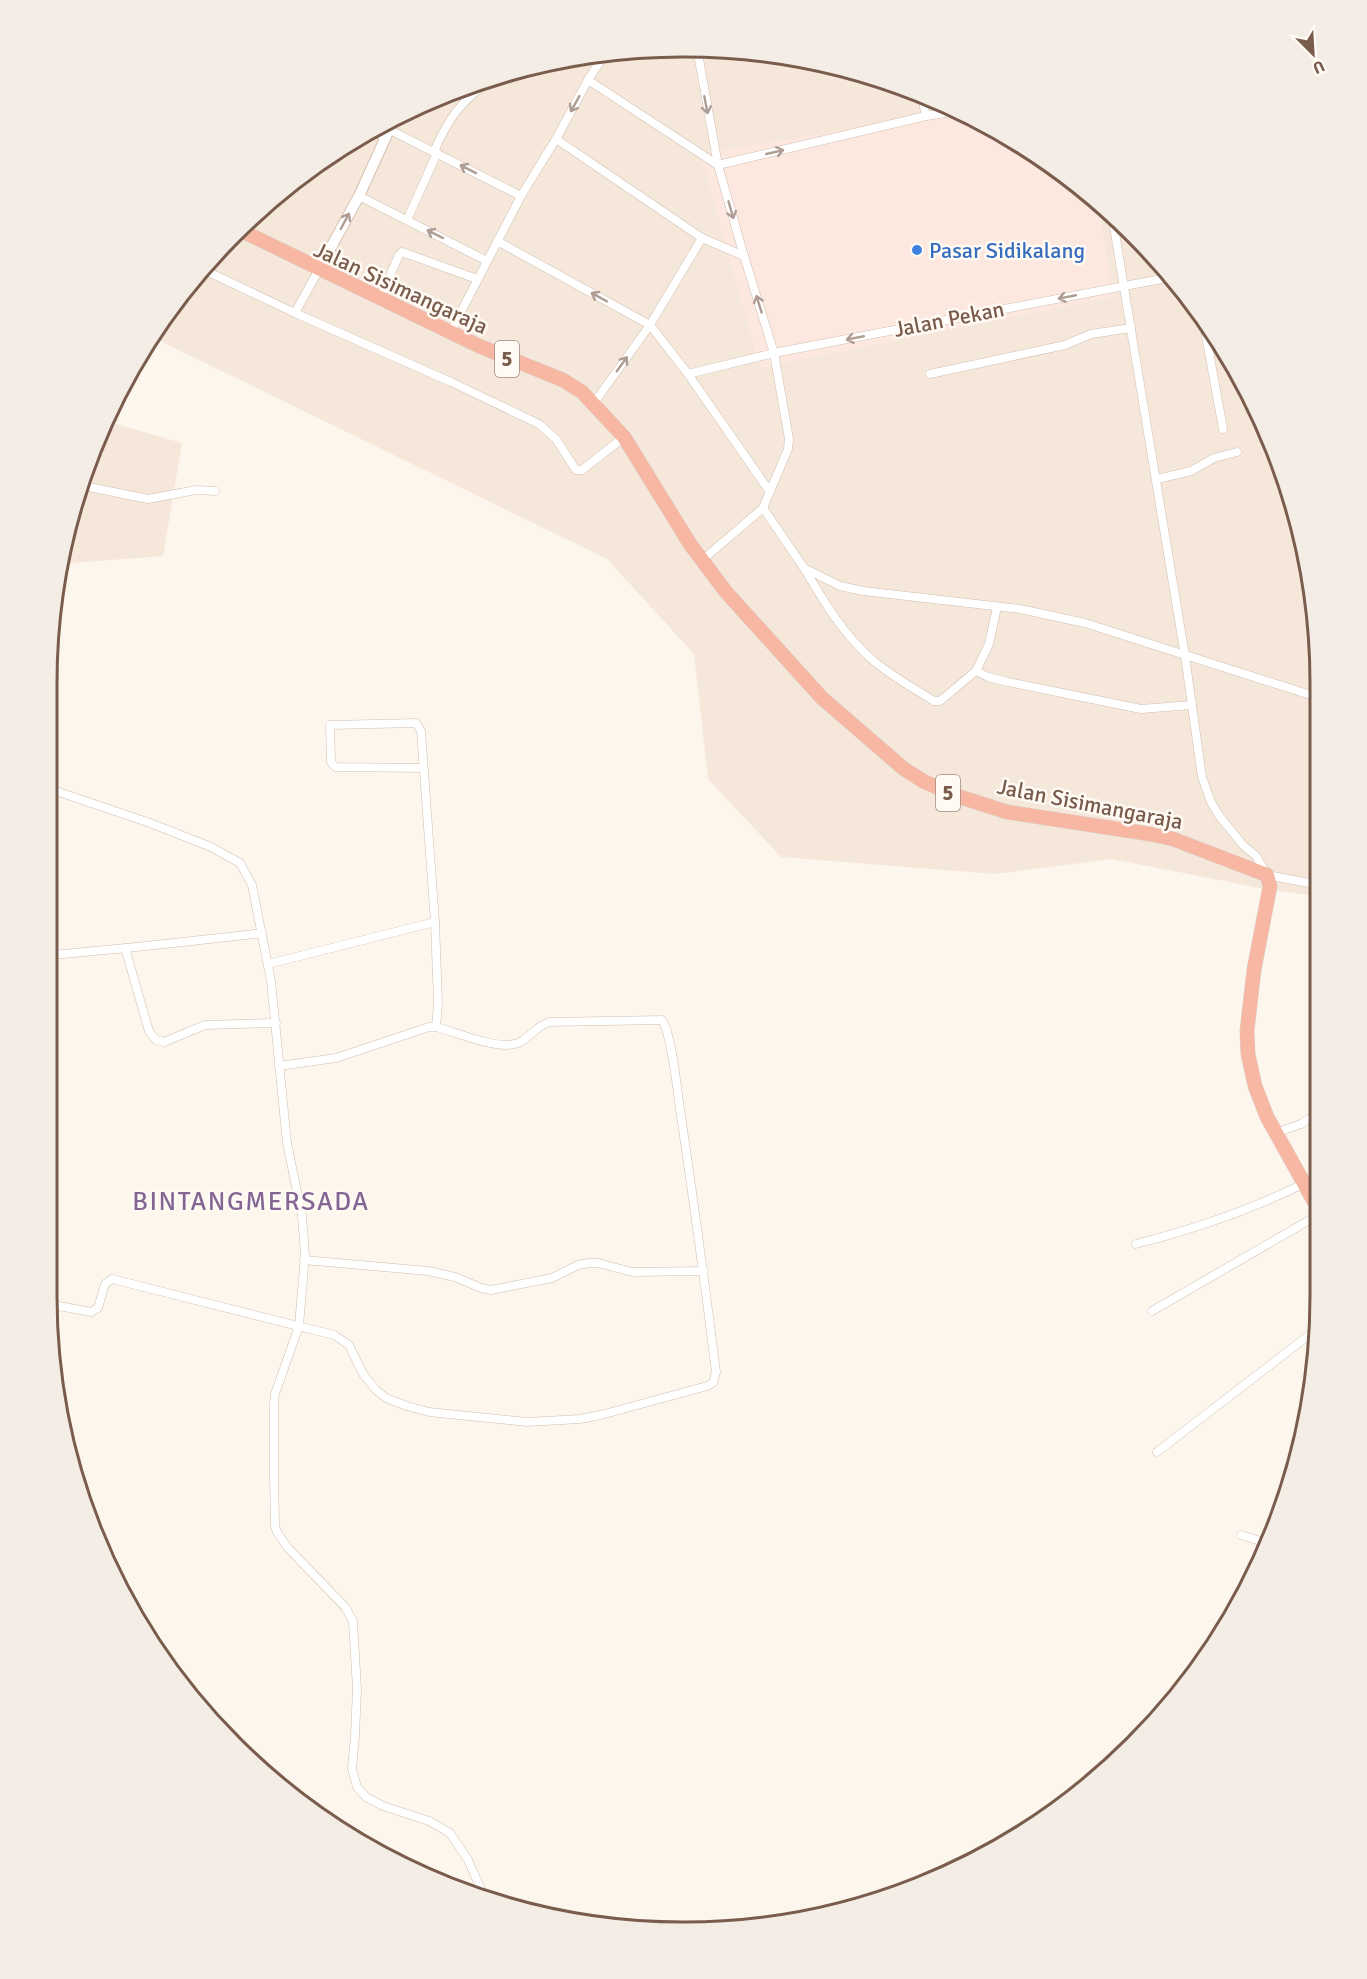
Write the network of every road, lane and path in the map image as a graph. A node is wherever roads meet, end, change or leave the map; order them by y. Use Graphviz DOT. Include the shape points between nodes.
graph roads {
  1 [pos="699,57"];
  2 [pos="599,62"];
  3 [pos="588,80"];
  4 [pos="470,95"];
  5 [pos="924,105"];
  6 [pos="942,113"];
  7 [pos="926,116"];
  8 [pos="391,130"];
  9 [pos="389,131"];
  10 [pos="555,139"];
  11 [pos="435,152"];
  12 [pos="718,165"];
  13 [pos="359,196"];
  14 [pos="520,196"];
  15 [pos="406,220"];
  16 [pos="1114,228"];
  17 [pos="246,234"];
  18 [pos="702,238"];
  19 [pos="497,241"];
  20 [pos="744,256"];
  21 [pos="487,261"];
  22 [pos="318,271"];
  23 [pos="210,273"];
  24 [pos="477,279"];
  25 [pos="1162,279"];
  26 [pos="1124,286"];
  27 [pos="380,298"];
  28 [pos="295,313"];
  29 [pos="650,325"];
  30 [pos="1131,328"];
  31 [pos="449,334"];
  32 [pos="1207,339"];
  33 [pos="774,353"];
  34 [pos="688,374"];
  35 [pos="930,374"];
  36 [pos="594,403"];
  37 [pos="1223,429"];
  38 [pos="622,438"];
  39 [pos="1238,452"];
  40 [pos="1157,480"];
  41 [pos="88,487"];
  42 [pos="215,491"];
  43 [pos="770,492"];
  44 [pos="763,508"];
  45 [pos="703,564"];
  46 [pos="804,568"];
  47 [pos="997,607"];
  48 [pos="1185,656"];
  49 [pos="976,671"];
  50 [pos="1310,695"];
  51 [pos="1192,705"];
  52 [pos="423,768"];
  53 [pos="57,792"];
  54 [pos="1267,875"];
  55 [pos="1310,883"];
  56 [pos="435,922"];
  57 [pos="262,933"];
  58 [pos="124,948"];
  59 [pos="57,954"];
  60 [pos="268,964"];
  61 [pos="276,1023"];
  62 [pos="436,1027"];
  63 [pos="279,1066"];
  64 [pos="1310,1120"];
  65 [pos="1275,1133"];
  66 [pos="1305,1183"];
  67 [pos="1310,1193"];
  68 [pos="1310,1219"];
  69 [pos="1136,1244"];
  70 [pos="304,1260"];
  71 [pos="704,1271"];
  72 [pos="57,1306"];
  73 [pos="1152,1311"];
  74 [pos="299,1326"];
  75 [pos="1309,1335"];
  76 [pos="1157,1452"];
  77 [pos="1241,1535"];
  78 [pos="1259,1541"];
  79 [pos="481,1888"];
  1 -- 12 [label="street, one-way"];
  2 -- 3 [label="street"];
  3 -- 10 [label="street, one-way"];
  3 -- 12 [label="street"];
  4 -- 11 [label="street" via="458,107"];
  5 -- 7 [label="street"];
  6 -- 7 [label="street"];
  12 -- 7 [label="street, one-way"];
  8 -- 11 [label="street"];
  9 -- 13 [label="street"];
  10 -- 14 [label="street"];
  10 -- 18 [label="street"];
  14 -- 11 [label="street, one-way"];
  11 -- 15 [label="street"];
  12 -- 20 [label="street, one-way"];
  13 -- 15 [label="street"];
  22 -- 13 [label="street, one-way"];
  14 -- 19 [label="street"];
  21 -- 15 [label="street, one-way"];
  16 -- 26 [label="street"];
  17 -- 22 [label="highway, Jalan Sisimangaraja / 5"];
  18 -- 20 [label="street"];
  18 -- 29 [label="street"];
  19 -- 21 [label="street"];
  29 -- 19 [label="street, one-way"];
  33 -- 20 [label="street, one-way"];
  21 -- 24 [label="street"];
  22 -- 27 [label="highway, Jalan Sisimangaraja / 5"];
  22 -- 28 [label="street"];
  22 -- 31 [label="highway, Jalan Sisimangaraja / 5"];
  23 -- 28 [label="street"];
  24 -- 27 [label="street" via="402,252"];
  24 -- 31 [label="street"];
  25 -- 26 [label="street, Jalan Pekan"];
  26 -- 30 [label="street"];
  26 -- 33 [label="street, Jalan Pekan, one-way"];
  27 -- 31 [label="highway, Jalan Sisimangaraja / 5"];
  28 -- 38 [label="street" via="539,424 556,439 576,470 582,470"];
  29 -- 34 [label="street"];
  36 -- 29 [label="street, one-way"];
  30 -- 35 [label="street" via="1091,334 1065,345"];
  30 -- 40 [label="street"];
  31 -- 36 [label="highway, Jalan Sisimangaraja / 5" via="563,380"];
  31 -- 38 [label="highway, Jalan Sisimangaraja / 5" via="575,389"];
  32 -- 37 [label="street"];
  33 -- 34 [label="street, Jalan Pekan"];
  33 -- 43 [label="street" via="789,440"];
  34 -- 43 [label="street"];
  36 -- 38 [label="highway, Jalan Sisimangaraja / 5"];
  38 -- 45 [label="highway, Jalan Sisimangaraja / 5"];
  39 -- 40 [label="street"];
  40 -- 48 [label="street"];
  41 -- 42 [label="street" via="148,499 196,490"];
  43 -- 44 [label="street"];
  44 -- 45 [label="street"];
  44 -- 46 [label="street"];
  45 -- 54 [label="highway, Jalan Sisimangaraja / 5" via="822,698 923,781 1007,812 1173,839"];
  46 -- 47 [label="street" via="840,586 863,591"];
  46 -- 49 [label="street" via="826,606 875,662 934,701 940,701"];
  47 -- 48 [label="street" via="1085,623"];
  47 -- 49 [label="street" via="989,644"];
  48 -- 50 [label="street"];
  48 -- 51 [label="street"];
  49 -- 51 [label="street" via="998,680 1141,709"];
  51 -- 54 [label="street" via="1202,777 1211,802"];
  52 -- 52 [label="street" via="335,767 331,762 330,725 416,723 421,731"];
  52 -- 56 [label="street"];
  53 -- 57 [label="street" via="150,823 235,860 245,869 252,885"];
  54 -- 55 [label="street"];
  54 -- 65 [label="highway" via="1270,886 1247,1031 1255,1086"];
  56 -- 60 [label="street"];
  56 -- 62 [label="street"];
  57 -- 58 [label="street"];
  57 -- 60 [label="street"];
  58 -- 59 [label="street"];
  58 -- 61 [label="street" via="149,1031 156,1040 164,1042 205,1025"];
  60 -- 61 [label="street"];
  61 -- 63 [label="street"];
  62 -- 63 [label="street" via="336,1058"];
  62 -- 71 [label="street" via="507,1045 521,1042 549,1022 662,1020"];
  63 -- 70 [label="street" via="287,1143 302,1216"];
  64 -- 65 [label="street"];
  65 -- 66 [label="highway"];
  66 -- 67 [label="highway"];
  66 -- 69 [label="street" via="1202,1226"];
  68 -- 73 [label="street"];
  70 -- 71 [label="street" via="428,1271 491,1290 552,1278 589,1263 632,1272"];
  70 -- 74 [label="street"];
  71 -- 74 [label="street" via="716,1372 712,1383 580,1419 527,1422 429,1412 407,1406 386,1398 369,1383 345,1341"];
  72 -- 74 [label="street" via="91,1312 98,1308 105,1284 112,1280"];
  74 -- 79 [label="street" via="275,1394 275,1526 288,1548 345,1607 353,1621 357,1680 353,1778 366,1797 450,1833"];
  75 -- 76 [label="street"];
  77 -- 78 [label="street"];
}
